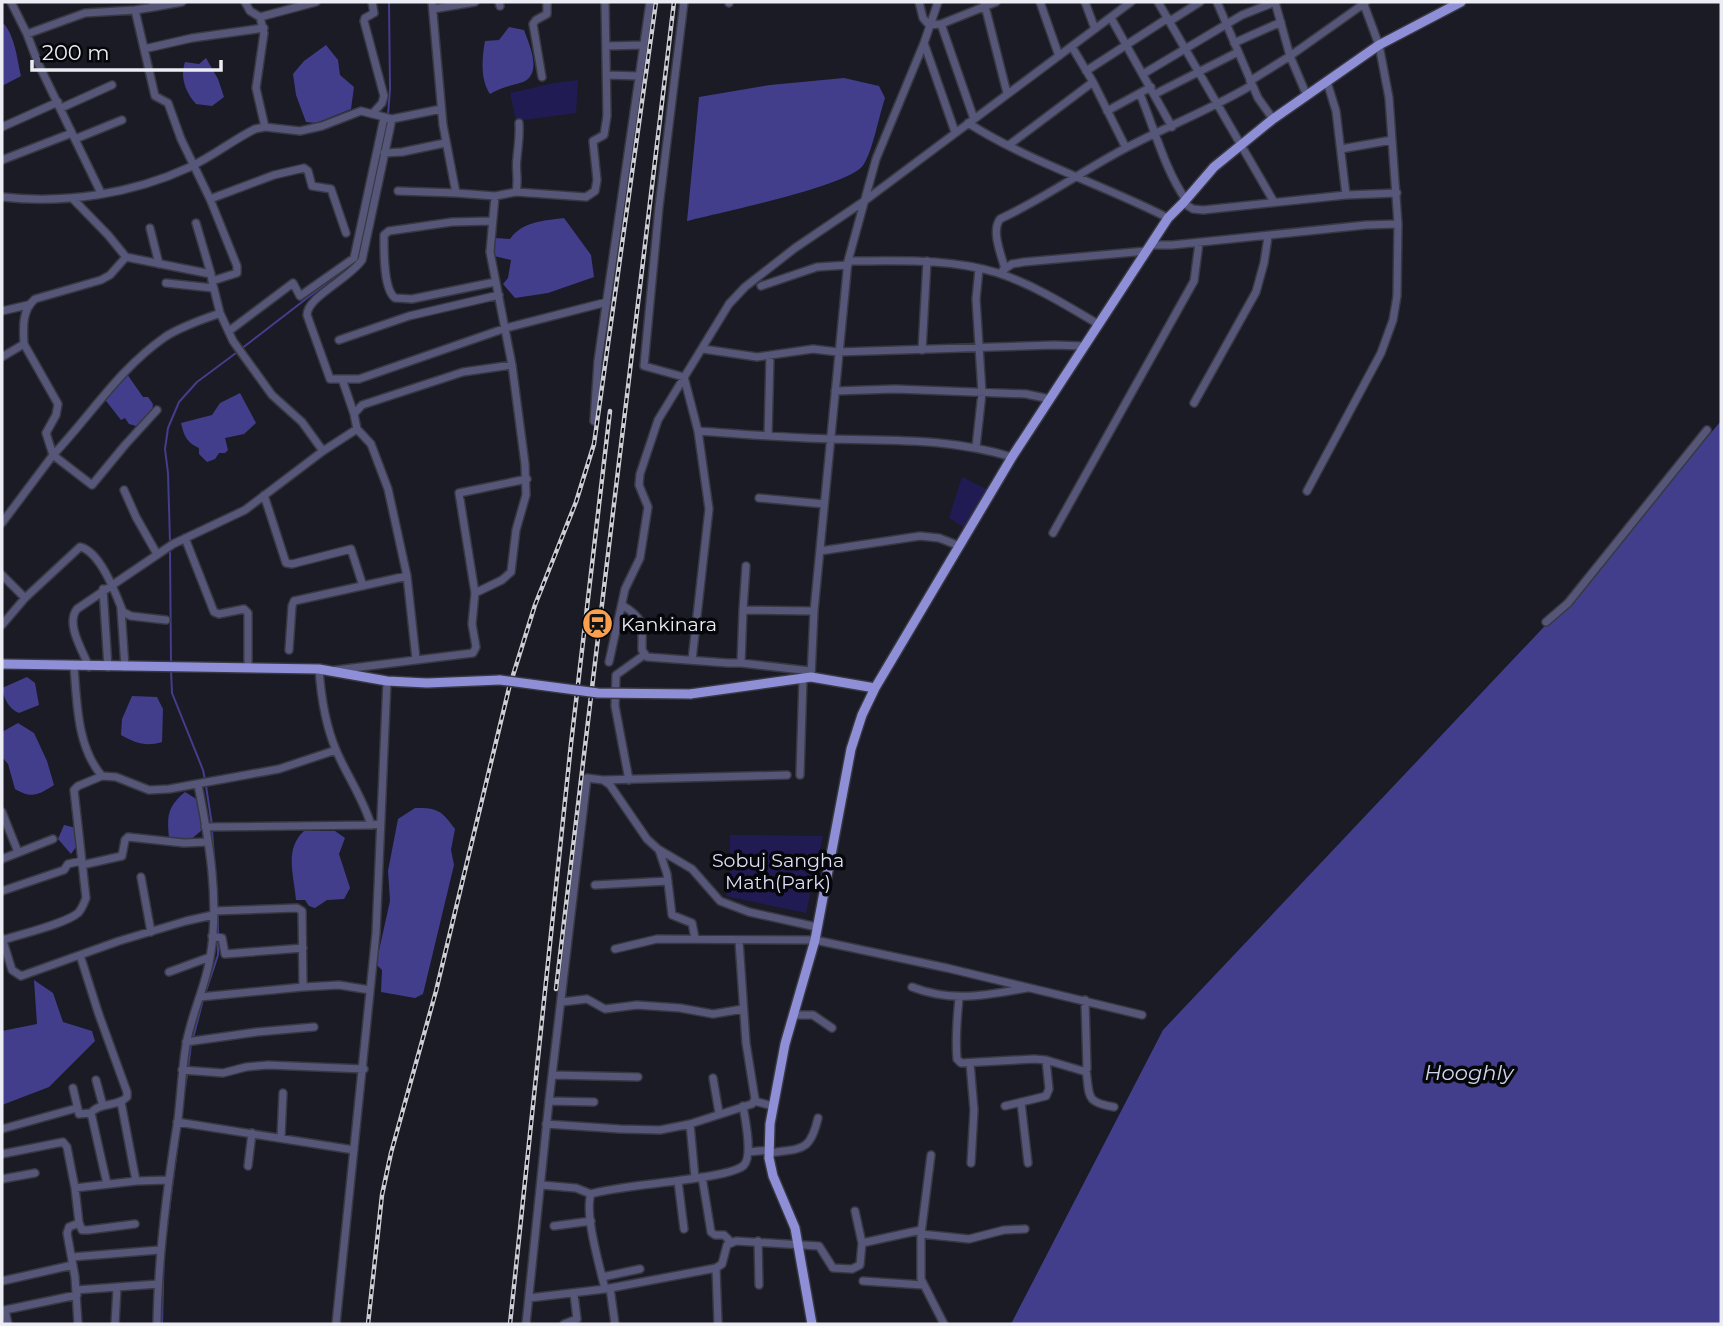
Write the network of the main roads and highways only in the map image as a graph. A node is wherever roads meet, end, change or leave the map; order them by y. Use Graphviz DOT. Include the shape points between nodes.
graph roads {
  1 [pos="1461,2"];
  2 [pos="1449,4"];
  3 [pos="2,664"];
  4 [pos="875,688"];
  5 [pos="813,1324"];
  1 -- 2 [label="main road"];
  2 -- 4 [label="main road" via="1379,45 1272,119 1214,167 1168,218 1012,457"];
  3 -- 4 [label="main road, bridge" via="319,669 387,681 500,680 598,693 691,694 809,675"];
  4 -- 5 [label="main road" via="852,749 815,940 773,1106 769,1152 773,1176 795,1228"];
}
